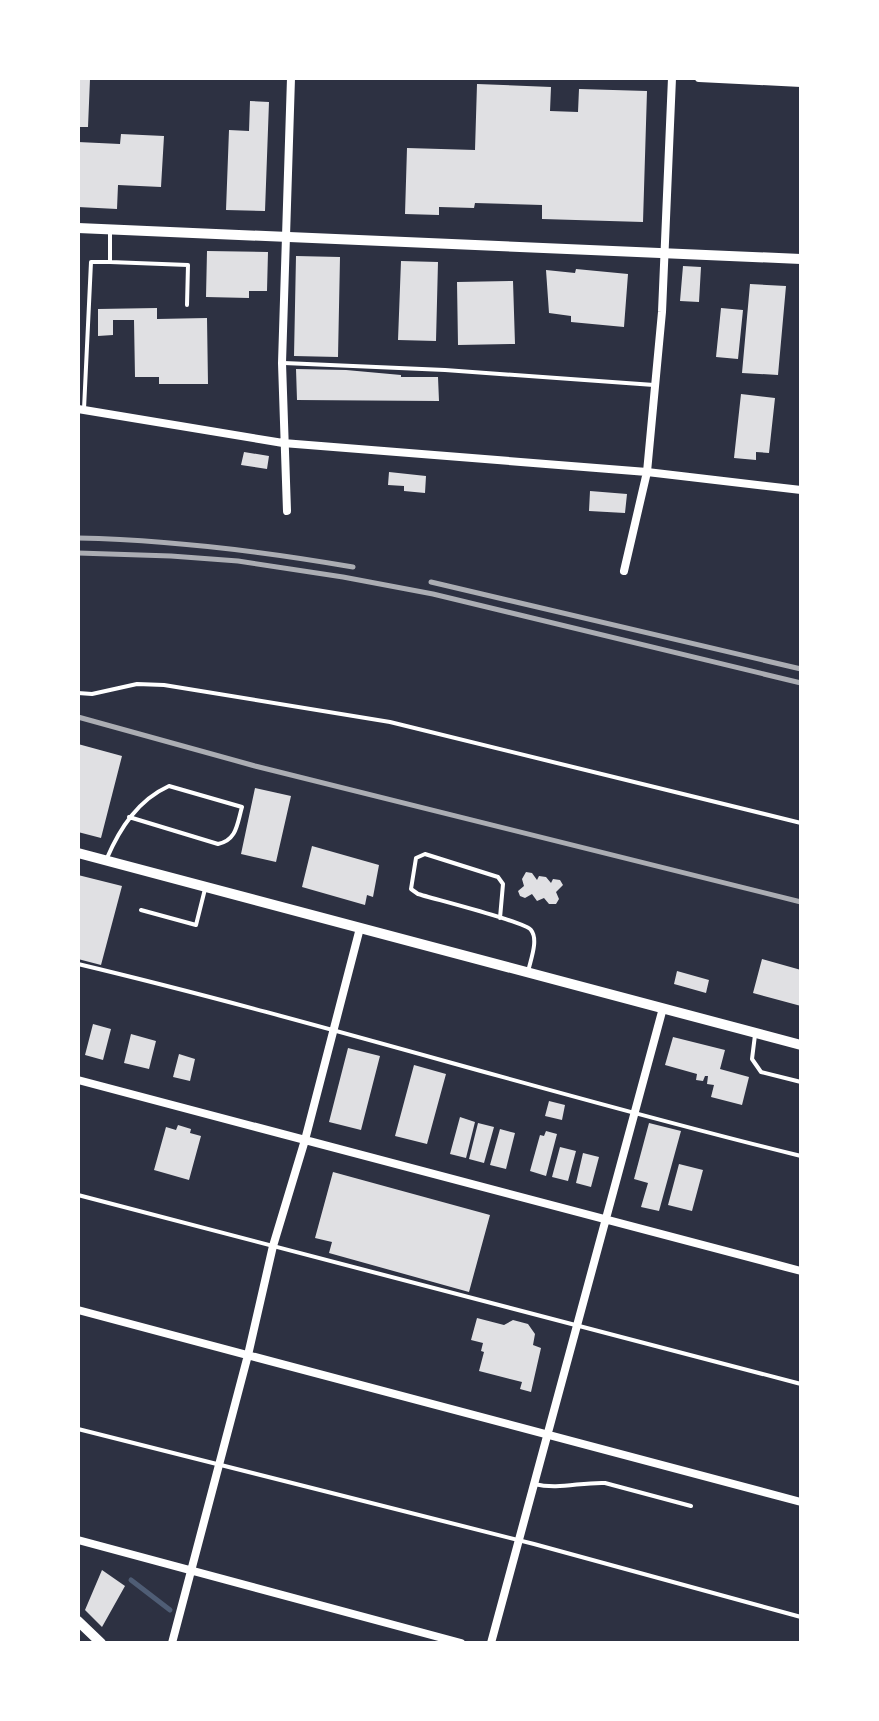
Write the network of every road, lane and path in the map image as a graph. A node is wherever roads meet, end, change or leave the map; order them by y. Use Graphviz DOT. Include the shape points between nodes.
graph roads {
  1 [pos="291,78"];
  2 [pos="672,78"];
  3 [pos="699,78"];
  4 [pos="801,83"];
  5 [pos="78,228"];
  6 [pos="110,230"];
  7 [pos="285,236"];
  8 [pos="665,253"];
  9 [pos="801,259"];
  10 [pos="110,262"];
  11 [pos="187,305"];
  12 [pos="282,363"];
  13 [pos="654,385"];
  14 [pos="81,410"];
  15 [pos="283,443"];
  16 [pos="647,472"];
  17 [pos="801,490"];
  18 [pos="287,511"];
  19 [pos="624,571"];
  20 [pos="78,693"];
  21 [pos="129,817"];
  22 [pos="801,823"];
  23 [pos="78,853"];
  24 [pos="106,860"];
  25 [pos="205,887"];
  26 [pos="141,910"];
  27 [pos="500,918"];
  28 [pos="360,928"];
  29 [pos="78,964"];
  30 [pos="528,973"];
  31 [pos="663,1008"];
  32 [pos="334,1030"];
  33 [pos="755,1033"];
  34 [pos="801,1045"];
  35 [pos="78,1080"];
  36 [pos="801,1082"];
  37 [pos="635,1112"];
  38 [pos="305,1140"];
  39 [pos="801,1156"];
  40 [pos="78,1195"];
  41 [pos="605,1219"];
  42 [pos="273,1246"];
  43 [pos="801,1271"];
  44 [pos="78,1310"];
  45 [pos="575,1324"];
  46 [pos="248,1355"];
  47 [pos="801,1384"];
  48 [pos="78,1429"];
  49 [pos="548,1434"];
  50 [pos="219,1465"];
  51 [pos="534,1484"];
  52 [pos="801,1502"];
  53 [pos="691,1506"];
  54 [pos="78,1540"];
  55 [pos="519,1541"];
  56 [pos="191,1571"];
  57 [pos="801,1617"];
  58 [pos="78,1621"];
  59 [pos="101,1643"];
  60 [pos="172,1643"];
  61 [pos="461,1643"];
  62 [pos="491,1643"];
  1 -- 7 [label="street"];
  2 -- 8 [label="street"];
  3 -- 4 [label="street"];
  5 -- 6 [label="street"];
  6 -- 7 [label="street"];
  6 -- 10 [label="lane"];
  7 -- 8 [label="street"];
  7 -- 12 [label="street"];
  8 -- 9 [label="street"];
  8 -- 13 [label="street"];
  10 -- 11 [label="lane" via="188,265"];
  10 -- 14 [label="lane" via="91,262"];
  12 -- 13 [label="lane"];
  12 -- 15 [label="street"];
  13 -- 16 [label="street"];
  14 -- 15 [label="street"];
  15 -- 16 [label="street"];
  15 -- 18 [label="street"];
  16 -- 17 [label="street"];
  16 -- 19 [label="street"];
  20 -- 22 [label="lane" via="164,685 390,722"];
  21 -- 21 [label="lane" via="169,786 242,807 234,837 218,844"];
  21 -- 24 [label="lane"];
  23 -- 24 [label="street"];
  24 -- 25 [label="street"];
  25 -- 26 [label="lane" via="196,925"];
  25 -- 28 [label="street"];
  27 -- 27 [label="lane" via="503,884 498,877 425,854 416,858 411,889"];
  27 -- 30 [label="lane" via="529,926 534,933"];
  28 -- 30 [label="street"];
  28 -- 32 [label="street"];
  29 -- 32 [label="lane"];
  30 -- 31 [label="street"];
  31 -- 33 [label="street"];
  31 -- 37 [label="street"];
  32 -- 37 [label="lane"];
  32 -- 38 [label="street"];
  33 -- 34 [label="street"];
  33 -- 36 [label="lane" via="752,1059 761,1072"];
  35 -- 38 [label="street"];
  37 -- 39 [label="lane"];
  37 -- 41 [label="street"];
  38 -- 41 [label="street"];
  38 -- 42 [label="street"];
  40 -- 42 [label="lane"];
  41 -- 43 [label="street"];
  41 -- 45 [label="street"];
  42 -- 45 [label="lane"];
  42 -- 46 [label="street"];
  44 -- 46 [label="street"];
  45 -- 47 [label="lane"];
  45 -- 49 [label="street"];
  46 -- 49 [label="street"];
  46 -- 50 [label="street"];
  48 -- 50 [label="lane"];
  49 -- 51 [label="street"];
  49 -- 52 [label="street"];
  50 -- 55 [label="lane"];
  50 -- 56 [label="street"];
  51 -- 53 [label="lane" via="549,1488 605,1483"];
  51 -- 55 [label="street"];
  54 -- 56 [label="street"];
  55 -- 57 [label="lane"];
  55 -- 62 [label="street"];
  56 -- 60 [label="street"];
  56 -- 61 [label="street"];
  58 -- 59 [label="street"];
}
